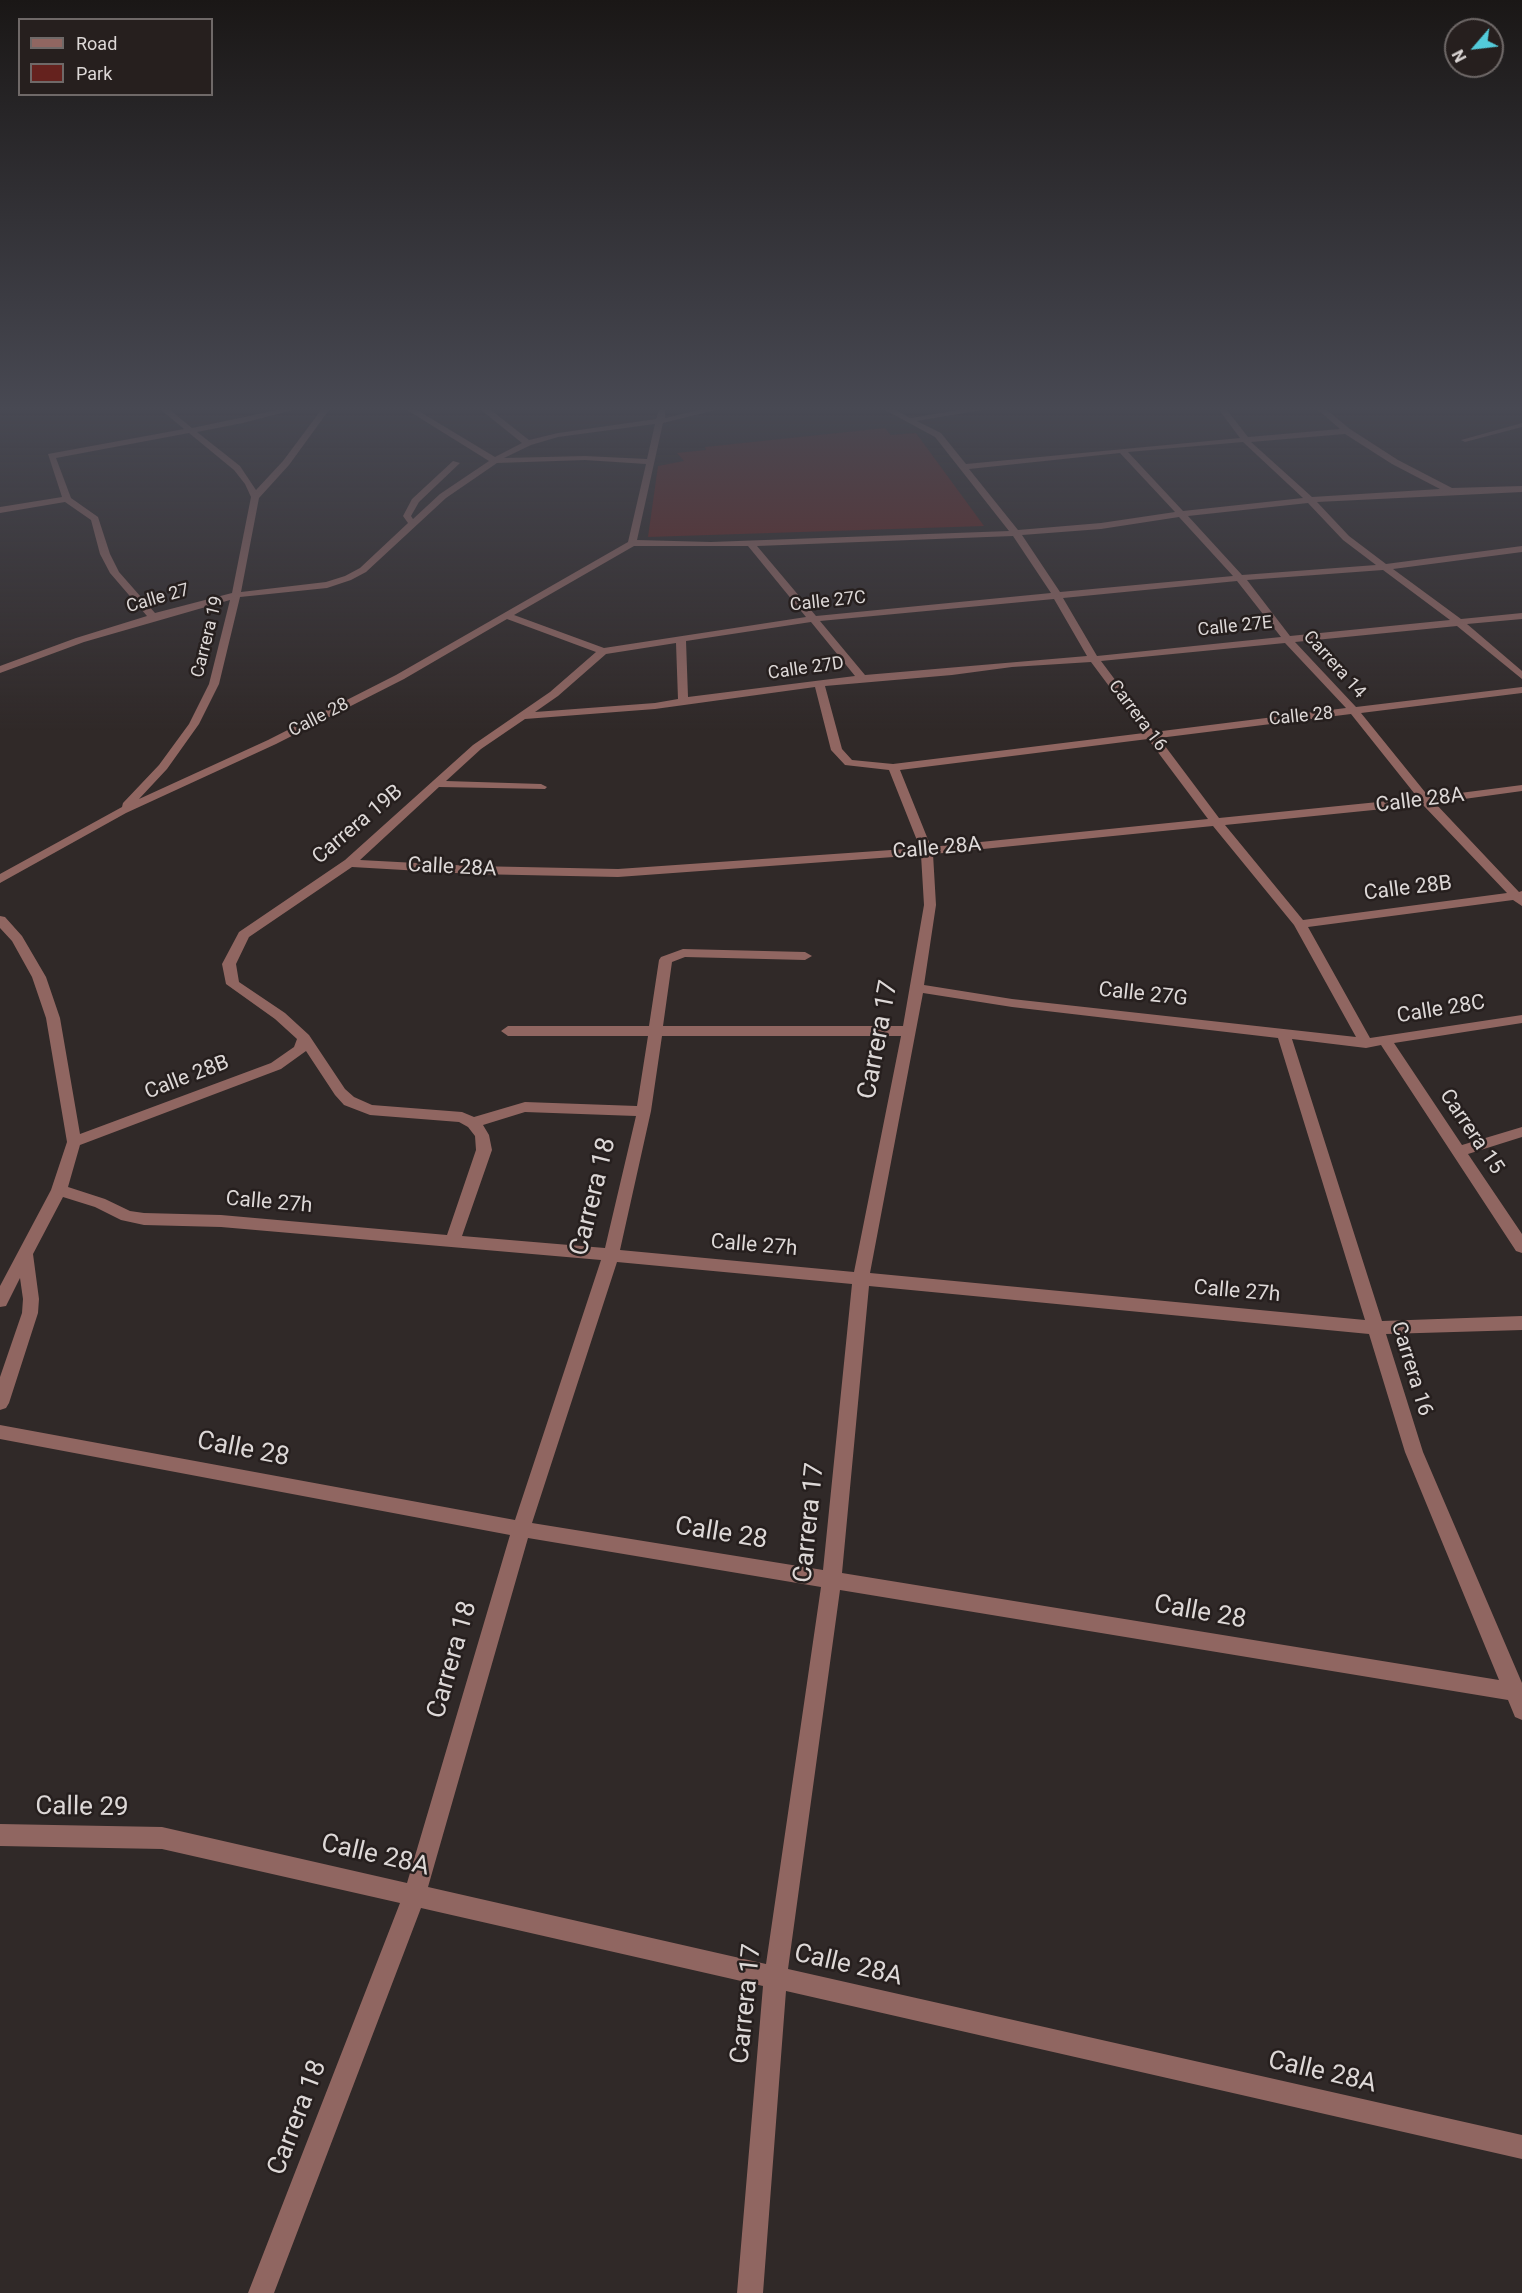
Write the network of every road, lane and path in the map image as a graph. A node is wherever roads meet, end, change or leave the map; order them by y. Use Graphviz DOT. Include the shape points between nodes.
graph roads {
  1 [pos="92,517"];
  2 [pos="251,517"];
  3 [pos="408,517"];
  4 [pos="420,517"];
  5 [pos="637,517"];
  6 [pos="1003,517"];
  7 [pos="1093,517"];
  8 [pos="1161,517"];
  9 [pos="1184,517"];
  10 [pos="1326,517"];
  11 [pos="413,524"];
  12 [pos="1101,526"];
  13 [pos="1016,533"];
  14 [pos="632,543"];
  15 [pos="751,544"];
  16 [pos="1522,549"];
  17 [pos="1383,567"];
  18 [pos="1240,578"];
  19 [pos="236,595"];
  20 [pos="1058,597"];
  21 [pos="505,615"];
  22 [pos="1522,616"];
  23 [pos="153,617"];
  24 [pos="812,619"];
  25 [pos="1461,624"];
  26 [pos="681,640"];
  27 [pos="1288,640"];
  28 [pos="603,651"];
  29 [pos="1094,659"];
  30 [pos="0,670"];
  31 [pos="1522,676"];
  32 [pos="862,678"];
  33 [pos="819,684"];
  34 [pos="1522,690"];
  35 [pos="683,700"];
  36 [pos="1354,711"];
  37 [pos="523,716"];
  38 [pos="1151,734"];
  39 [pos="893,766"];
  40 [pos="439,784"];
  41 [pos="542,787"];
  42 [pos="1522,788"];
  43 [pos="1426,801"];
  44 [pos="122,811"];
  45 [pos="1217,823"];
  46 [pos="927,851"];
  47 [pos="349,863"];
  48 [pos="0,879"];
  49 [pos="1520,897"];
  50 [pos="0,920"];
  51 [pos="1300,924"];
  52 [pos="805,956"];
  53 [pos="916,988"];
  54 [pos="1522,1019"];
  55 [pos="656,1030"];
  56 [pos="508,1031"];
  57 [pos="907,1031"];
  58 [pos="1283,1032"];
  59 [pos="304,1038"];
  60 [pos="1385,1040"];
  61 [pos="1366,1043"];
  62 [pos="644,1111"];
  63 [pos="473,1123"];
  64 [pos="1522,1132"];
  65 [pos="74,1142"];
  66 [pos="1459,1151"];
  67 [pos="59,1190"];
  68 [pos="452,1242"];
  69 [pos="1522,1247"];
  70 [pos="25,1254"];
  71 [pos="611,1256"];
  72 [pos="861,1279"];
  73 [pos="0,1301"];
  74 [pos="1522,1323"];
  75 [pos="1375,1328"];
  76 [pos="0,1402"];
  77 [pos="0,1432"];
  78 [pos="521,1529"];
  79 [pos="832,1579"];
  80 [pos="1520,1699"];
  81 [pos="0,1835"];
  82 [pos="162,1838"];
  83 [pos="415,1894"];
  84 [pos="775,1978"];
  85 [pos="1522,2147"];
  86 [pos="261,2293"];
  87 [pos="750,2293"];
  1 -- 23 [label="street" via="116,573"];
  2 -- 19 [label="street, Carrera 19"];
  3 -- 11 [label="street"];
  4 -- 11 [label="street, Calle 27"];
  5 -- 14 [label="street"];
  6 -- 13 [label="street, Carrera 16"];
  7 -- 12 [label="street"];
  8 -- 12 [label="street"];
  9 -- 18 [label="street, Carrera 14"];
  10 -- 17 [label="street"];
  11 -- 19 [label="street, Calle 27" via="363,570 348,578 327,585"];
  12 -- 13 [label="street"];
  13 -- 15 [label="street"];
  13 -- 20 [label="street, Carrera 16"];
  14 -- 15 [label="street"];
  14 -- 21 [label="street, Calle 28"];
  15 -- 24 [label="street"];
  16 -- 17 [label="street"];
  17 -- 18 [label="street"];
  17 -- 25 [label="street"];
  18 -- 20 [label="street"];
  18 -- 27 [label="street, Carrera 14"];
  19 -- 23 [label="street, Calle 27"];
  19 -- 44 [label="street, Carrera 19" via="214,684 194,724 164,767"];
  20 -- 24 [label="street, Calle 27C"];
  20 -- 29 [label="street, Carrera 16"];
  21 -- 28 [label="street"];
  21 -- 44 [label="street, Calle 28" via="400,677"];
  22 -- 25 [label="street, Calle 27E"];
  23 -- 30 [label="street, Calle 27"];
  24 -- 26 [label="street, Calle 27C"];
  24 -- 32 [label="street"];
  25 -- 27 [label="street, Calle 27E"];
  25 -- 31 [label="street"];
  26 -- 28 [label="street, Calle 27C"];
  26 -- 35 [label="street"];
  27 -- 29 [label="street, Calle 27E"];
  27 -- 36 [label="street, Carrera 14"];
  28 -- 37 [label="street, Carrera 19B"];
  29 -- 32 [label="street, Calle 27D"];
  29 -- 38 [label="street, Carrera 16"];
  32 -- 33 [label="street, Calle 27D"];
  33 -- 35 [label="street, Calle 27D"];
  33 -- 39 [label="street" via="837,750 849,764"];
  34 -- 36 [label="street, Calle 28"];
  35 -- 37 [label="street, Calle 27D" via="655,706"];
  36 -- 38 [label="street, Calle 28"];
  36 -- 43 [label="street, Carrera 14"];
  37 -- 40 [label="street, Carrera 19B" via="477,747"];
  38 -- 39 [label="street"];
  38 -- 45 [label="street, Carrera 16"];
  39 -- 46 [label="street, Carrera 17"];
  40 -- 41 [label="street"];
  40 -- 47 [label="street, Carrera 19B"];
  42 -- 43 [label="street, Calle 28A"];
  43 -- 45 [label="street, Calle 28A"];
  43 -- 49 [label="street, Carrera 14"];
  44 -- 48 [label="street, Calle 28"];
  45 -- 46 [label="street, Calle 28A"];
  45 -- 51 [label="street, Carrera 16"];
  46 -- 47 [label="street, Calle 28A" via="618,873"];
  46 -- 53 [label="street, Carrera 17" via="930,905"];
  47 -- 59 [label="street, Carrera 19B" via="244,935 229,964 233,984"];
  49 -- 51 [label="street, Calle 28B"];
  50 -- 65 [label="street" via="17,939 39,977 53,1018"];
  51 -- 61 [label="street, Carrera 16"];
  52 -- 55 [label="street, Carrera 18" via="683,953 666,960"];
  53 -- 57 [label="street, Carrera 17"];
  53 -- 58 [label="street, Calle 27G" via="1012,1003"];
  54 -- 60 [label="street, Calle 28C"];
  55 -- 56 [label="street"];
  55 -- 57 [label="street"];
  55 -- 62 [label="street, Carrera 18"];
  57 -- 72 [label="street, Carrera 17"];
  58 -- 61 [label="street, Calle 27G"];
  58 -- 75 [label="street, Carrera 16"];
  59 -- 63 [label="street, Carrera 19B" via="350,1101 370,1110 462,1117"];
  59 -- 65 [label="street, Calle 28B" via="300,1049 276,1066"];
  60 -- 61 [label="street, Calle 28C"];
  60 -- 66 [label="street, Carrera 15"];
  62 -- 63 [label="street" via="525,1107"];
  62 -- 71 [label="street, Carrera 18"];
  63 -- 68 [label="street" via="482,1135 484,1150"];
  64 -- 66 [label="street"];
  65 -- 67 [label="street"];
  66 -- 69 [label="street, Carrera 15"];
  67 -- 68 [label="street, Calle 27h" via="144,1219 221,1221"];
  67 -- 70 [label="street"];
  68 -- 71 [label="street, Calle 27h"];
  70 -- 73 [label="street"];
  70 -- 76 [label="street" via="30,1313"];
  71 -- 72 [label="street, Calle 27h"];
  71 -- 78 [label="street, Carrera 18"];
  72 -- 75 [label="street, Calle 27h"];
  72 -- 79 [label="street, Carrera 17"];
  74 -- 75 [label="street, Calle 27h"];
  75 -- 80 [label="street, Carrera 16" via="1414,1452"];
  77 -- 78 [label="street, Calle 28"];
  78 -- 79 [label="street, Calle 28"];
  78 -- 83 [label="street, Carrera 18"];
  79 -- 80 [label="street, Calle 28"];
  79 -- 84 [label="street, Carrera 17"];
  81 -- 82 [label="street, Calle 29"];
  82 -- 83 [label="street, Calle 28A"];
  83 -- 84 [label="street, Calle 28A"];
  83 -- 86 [label="street, Carrera 18"];
  84 -- 85 [label="street, Calle 28A"];
  84 -- 87 [label="street, Carrera 17"];
}
